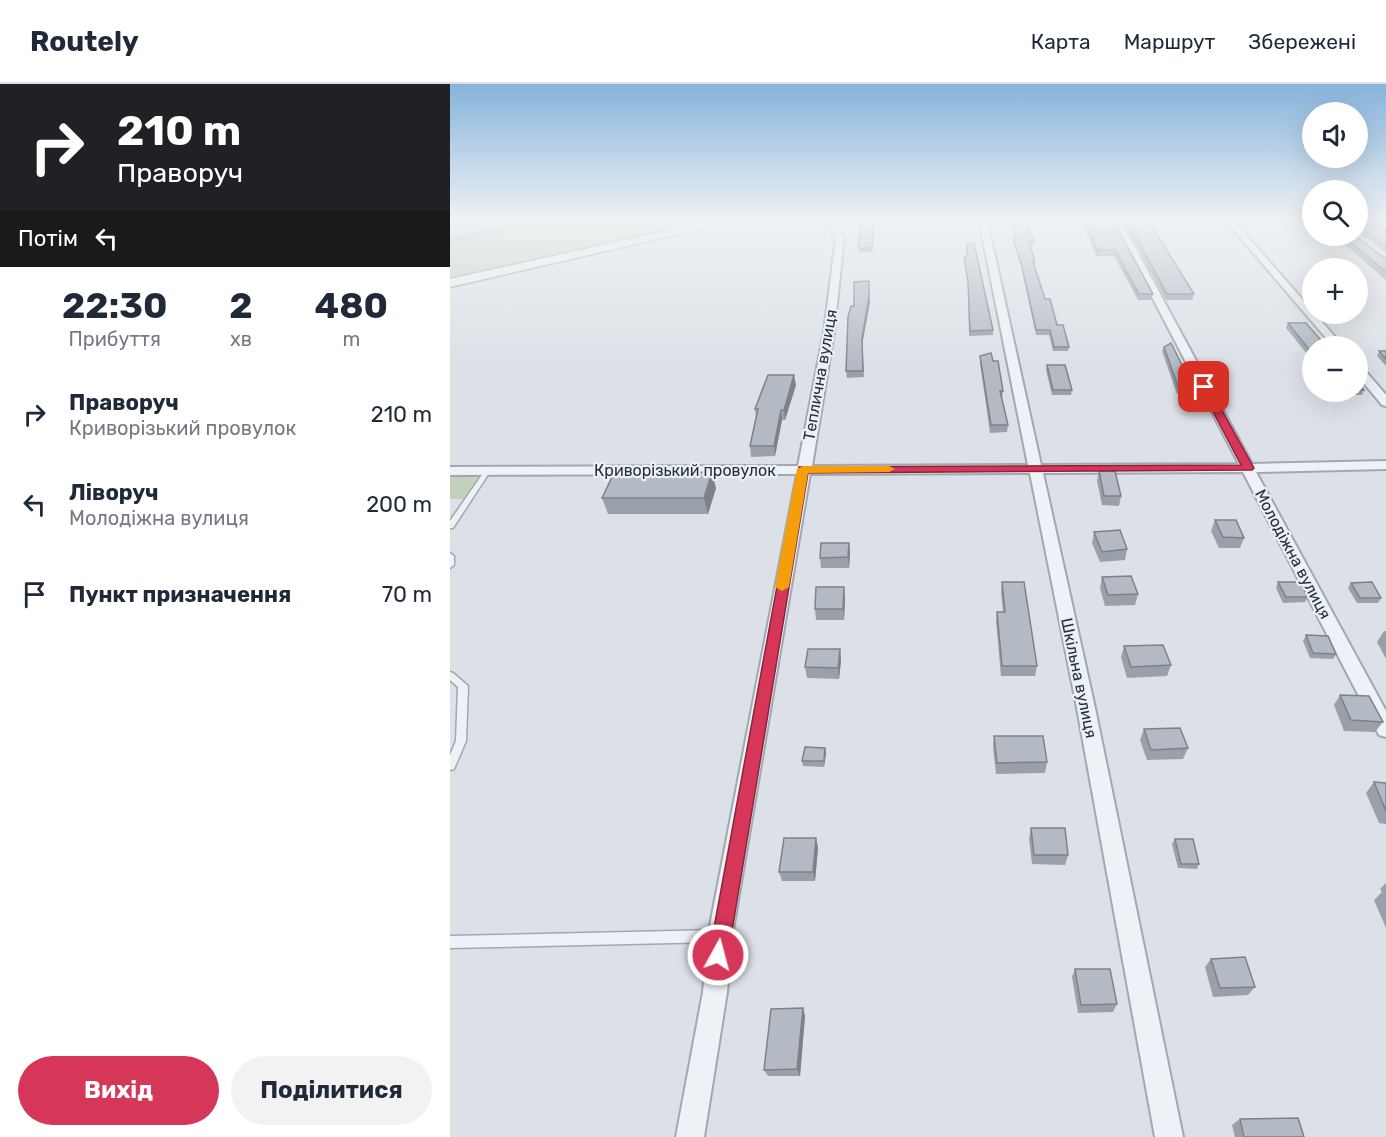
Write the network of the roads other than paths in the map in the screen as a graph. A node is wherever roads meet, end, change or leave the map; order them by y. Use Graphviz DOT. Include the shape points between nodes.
graph roads {
  1 [pos="511,269"];
  2 [pos="837,269"];
  3 [pos="993,269"];
  4 [pos="1142,269"];
  5 [pos="1272,269"];
  6 [pos="450,283"];
  7 [pos="1329,336"];
  8 [pos="1368,381"];
  9 [pos="1386,402"];
  10 [pos="1386,465"];
  11 [pos="1248,468"];
  12 [pos="803,469"];
  13 [pos="1035,469"];
  14 [pos="488,470"];
  15 [pos="450,471"];
  16 [pos="450,526"];
  17 [pos="450,556"];
  18 [pos="450,564"];
  19 [pos="450,675"];
  20 [pos="1386,729"];
  21 [pos="450,766"];
  22 [pos="720,936"];
  23 [pos="450,942"];
  24 [pos="690,1137"];
  25 [pos="1169,1137"];
  1 -- 6 [label="street"];
  2 -- 12 [label="street, Теплична вулиця"];
  3 -- 13 [label="street, Шкільна вулиця"];
  4 -- 11 [label="street, Молодіжна вулиця"];
  5 -- 7 [label="street"];
  8 -- 9 [label="street"];
  10 -- 11 [label="street, Криворізький провулок"];
  11 -- 13 [label="street, Криворізький провулок"];
  11 -- 20 [label="street, Молодіжна вулиця"];
  12 -- 13 [label="street, Криворізький провулок"];
  12 -- 14 [label="street, Криворізький провулок"];
  12 -- 22 [label="street, Теплична вулиця"];
  13 -- 25 [label="street, Шкільна вулиця" via="1126,906"];
  14 -- 15 [label="street, Криворізький провулок"];
  14 -- 16 [label="lane"];
  17 -- 18 [label="lane"];
  19 -- 21 [label="lane" via="463,686 461,741"];
  22 -- 23 [label="lane"];
  22 -- 24 [label="street, Теплична вулиця" via="715,992"];
}
